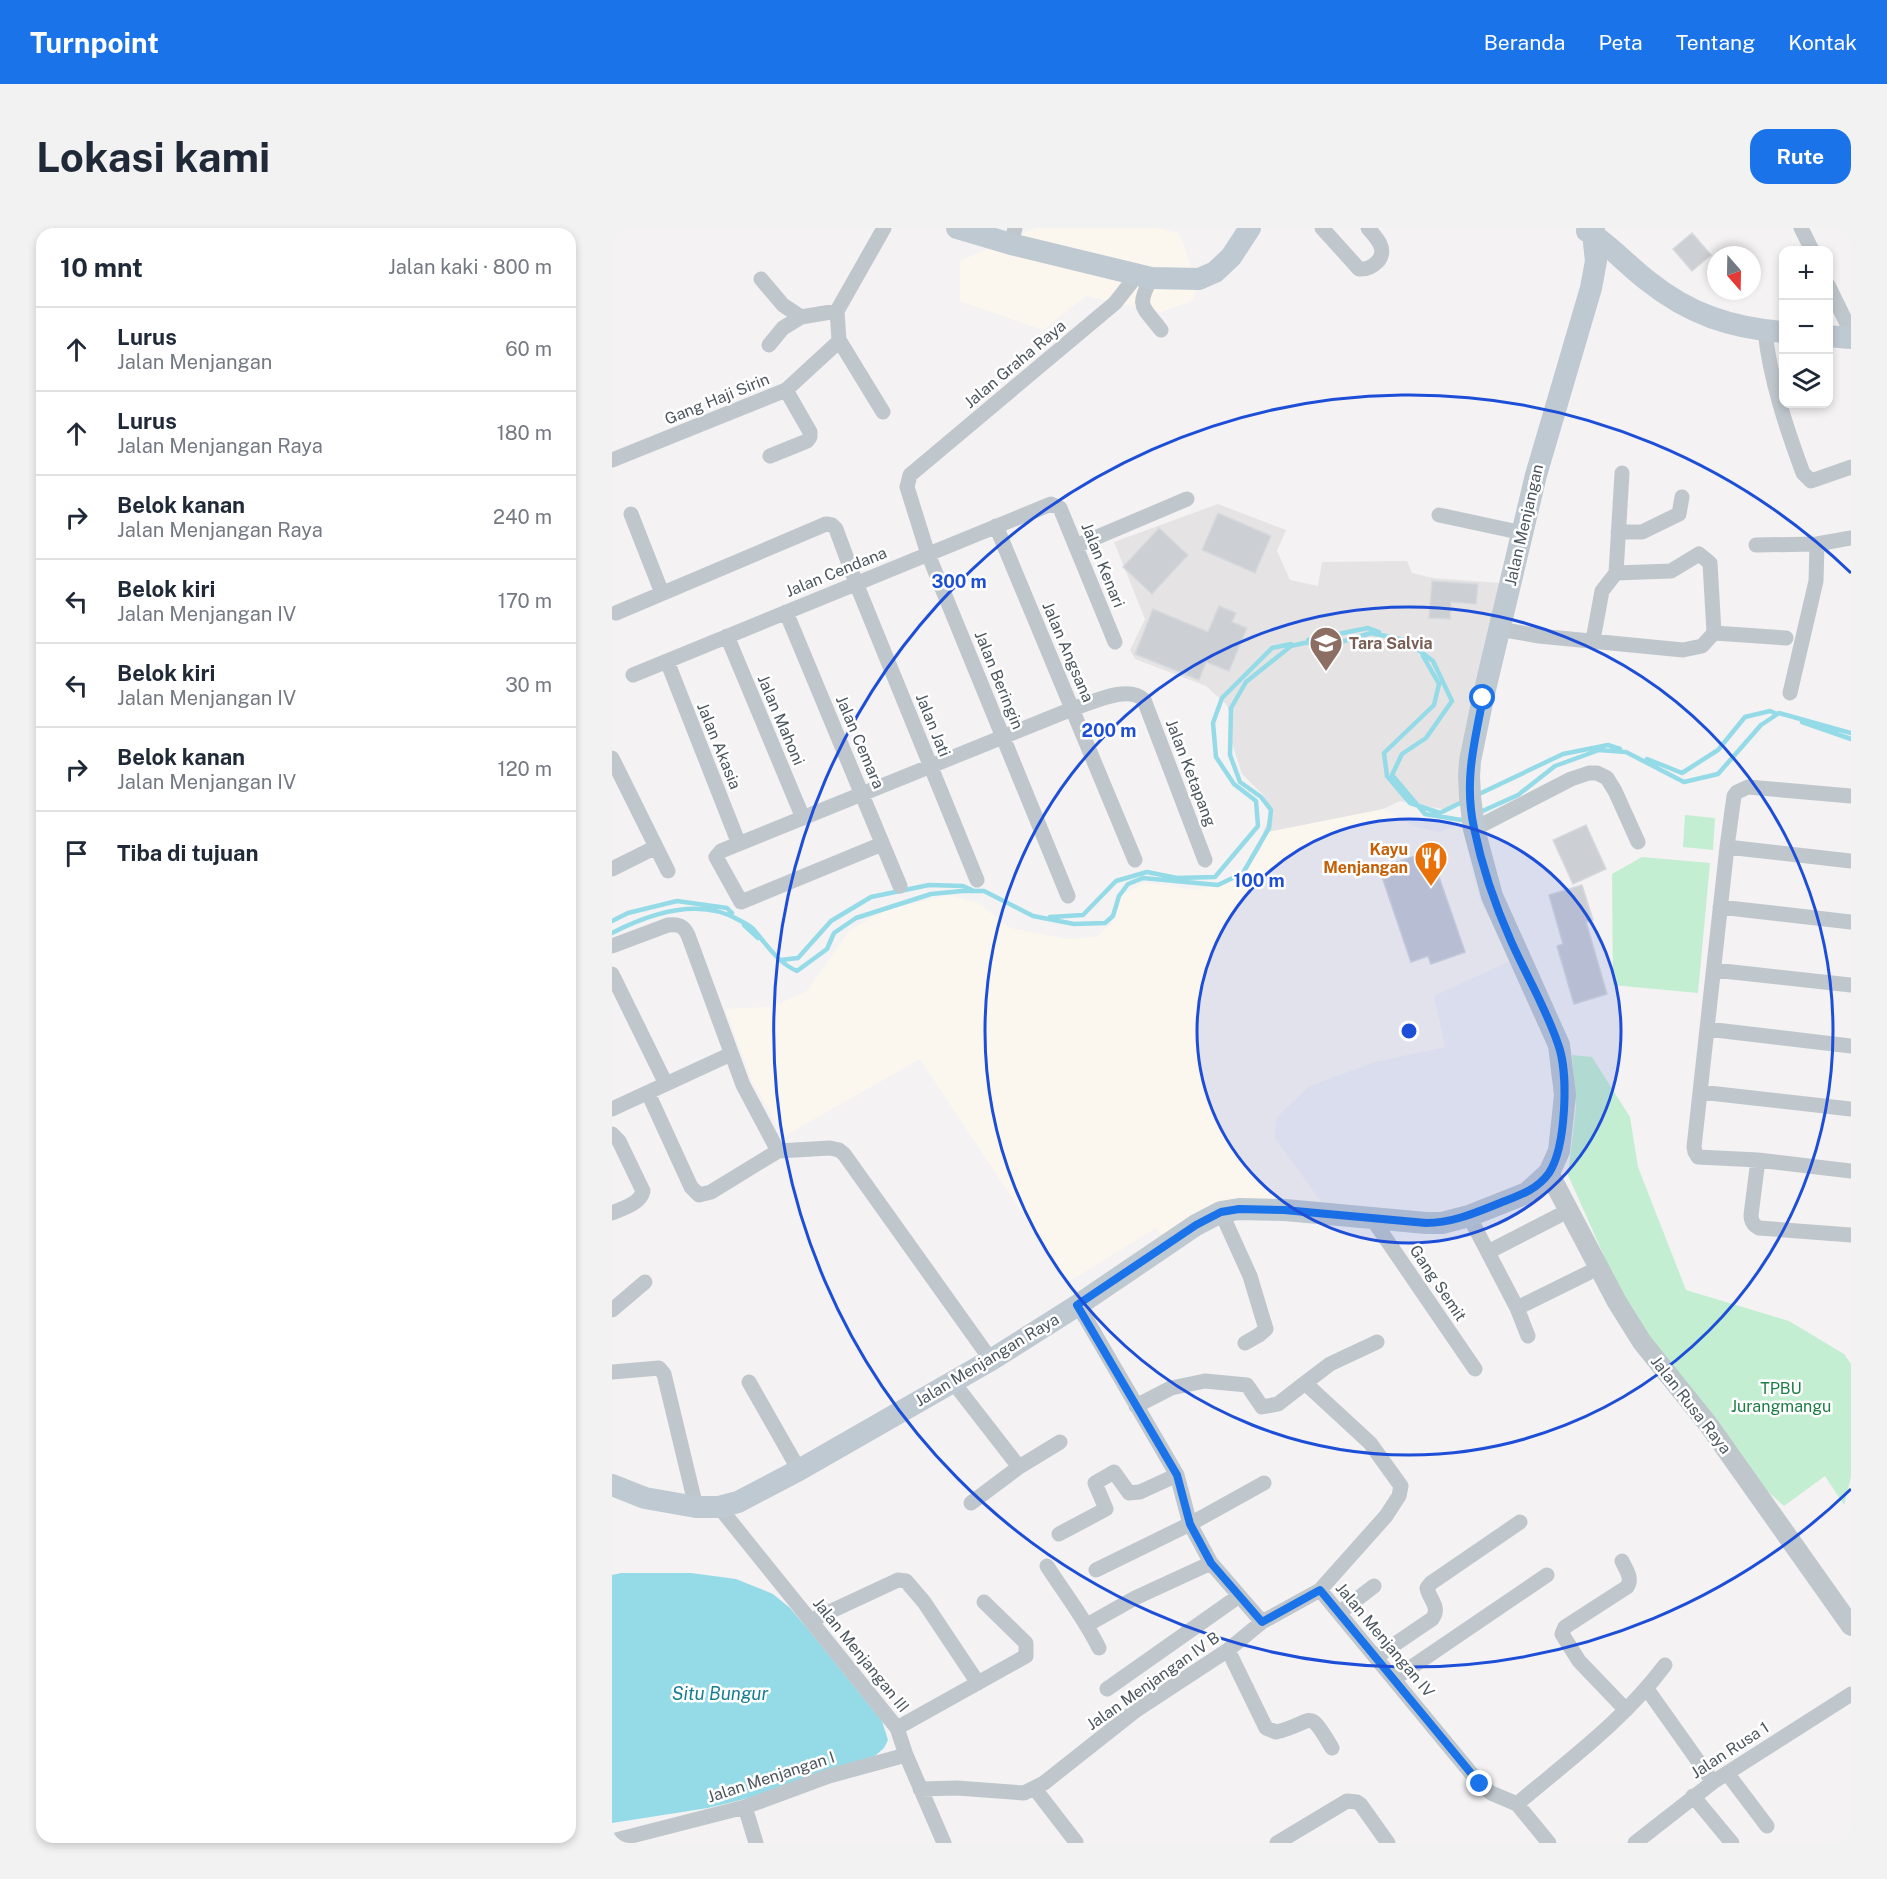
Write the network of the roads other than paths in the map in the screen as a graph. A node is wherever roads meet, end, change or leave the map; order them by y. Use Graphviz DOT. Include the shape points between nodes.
graph roads {
  1 [pos="884,228"];
  2 [pos="957,228"];
  3 [pos="1250,228"];
  4 [pos="1322,228"];
  5 [pos="1368,228"];
  6 [pos="1801,228"];
  7 [pos="1590,230"];
  8 [pos="1013,236"];
  9 [pos="1810,246"];
  10 [pos="1144,277"];
  11 [pos="761,279"];
  12 [pos="1833,295"];
  13 [pos="837,311"];
  14 [pos="801,317"];
  15 [pos="1161,330"];
  16 [pos="1774,332"];
  17 [pos="1851,332"];
  18 [pos="1833,336"];
  19 [pos="1851,338"];
  20 [pos="839,340"];
  21 [pos="769,345"];
  22 [pos="786,390"];
  23 [pos="883,412"];
  24 [pos="770,456"];
  25 [pos="612,460"];
  26 [pos="1851,467"];
  27 [pos="1622,473"];
  28 [pos="910,475"];
  29 [pos="1682,497"];
  30 [pos="1187,499"];
  31 [pos="1055,504"];
  32 [pos="631,514"];
  33 [pos="1439,515"];
  34 [pos="996,526"];
  35 [pos="1618,531"];
  36 [pos="1522,533"];
  37 [pos="1851,538"];
  38 [pos="1817,544"];
  39 [pos="1756,545"];
  40 [pos="1076,546"];
  41 [pos="928,554"];
  42 [pos="1616,573"];
  43 [pos="856,583"];
  44 [pos="662,593"];
  45 [pos="786,612"];
  46 [pos="616,613"];
  47 [pos="1499,629"];
  48 [pos="1714,633"];
  49 [pos="727,636"];
  50 [pos="1786,638"];
  51 [pos="1593,640"];
  52 [pos="1115,642"];
  53 [pos="666,661"];
  54 [pos="633,675"];
  55 [pos="1790,693"];
  56 [pos="1072,709"];
  57 [pos="1002,737"];
  58 [pos="612,758"];
  59 [pos="930,766"];
  60 [pos="616,778"];
  61 [pos="862,794"];
  62 [pos="1851,796"];
  63 [pos="803,818"];
  64 [pos="1474,825"];
  65 [pos="1638,842"];
  66 [pos="739,844"];
  67 [pos="882,844"];
  68 [pos="656,847"];
  69 [pos="1727,847"];
  70 [pos="1135,860"];
  71 [pos="1205,860"];
  72 [pos="1851,861"];
  73 [pos="612,869"];
  74 [pos="668,871"];
  75 [pos="977,880"];
  76 [pos="900,886"];
  77 [pos="1068,896"];
  78 [pos="1720,907"];
  79 [pos="1851,922"];
  80 [pos="612,946"];
  81 [pos="1714,970"];
  82 [pos="612,974"];
  83 [pos="1851,985"];
  84 [pos="1707,1029"];
  85 [pos="1851,1046"];
  86 [pos="730,1054"];
  87 [pos="666,1084"];
  88 [pos="1700,1092"];
  89 [pos="648,1093"];
  90 [pos="1851,1108"];
  91 [pos="612,1109"];
  92 [pos="612,1134"];
  93 [pos="778,1152"];
  94 [pos="1758,1161"];
  95 [pos="1851,1171"];
  96 [pos="1549,1173"];
  97 [pos="1221,1212"];
  98 [pos="612,1213"];
  99 [pos="1468,1216"];
  100 [pos="1558,1216"];
  101 [pos="1371,1217"];
  102 [pos="1851,1235"];
  103 [pos="1488,1252"];
  104 [pos="1588,1273"];
  105 [pos="645,1282"];
  106 [pos="1077,1305"];
  107 [pos="1517,1308"];
  108 [pos="612,1310"];
  109 [pos="1527,1336"];
  110 [pos="1377,1342"];
  111 [pos="1245,1343"];
  112 [pos="991,1360"];
  113 [pos="1475,1369"];
  114 [pos="612,1372"];
  115 [pos="749,1382"];
  116 [pos="953,1382"];
  117 [pos="1305,1383"];
  118 [pos="1136,1406"];
  119 [pos="1060,1442"];
  120 [pos="1020,1467"];
  121 [pos="799,1470"];
  122 [pos="1177,1475"];
  123 [pos="1264,1483"];
  124 [pos="612,1485"];
  125 [pos="971,1503"];
  126 [pos="696,1507"];
  127 [pos="719,1507"];
  128 [pos="1520,1522"];
  129 [pos="1190,1524"];
  130 [pos="1059,1534"];
  131 [pos="1622,1561"];
  132 [pos="1211,1563"];
  133 [pos="1047,1566"];
  134 [pos="1096,1570"];
  135 [pos="1547,1575"];
  136 [pos="1374,1586"];
  137 [pos="1320,1590"];
  138 [pos="1239,1596"];
  139 [pos="984,1602"];
  140 [pos="1339,1612"];
  141 [pos="1849,1619"];
  142 [pos="812,1620"];
  143 [pos="1262,1622"];
  144 [pos="1087,1625"];
  145 [pos="1099,1648"];
  146 [pos="1228,1650"];
  147 [pos="1376,1657"];
  148 [pos="1665,1665"];
  149 [pos="1394,1679"];
  150 [pos="978,1683"];
  151 [pos="1107,1689"];
  152 [pos="1647,1689"];
  153 [pos="1851,1694"];
  154 [pos="1626,1710"];
  155 [pos="897,1728"];
  156 [pos="1332,1749"];
  157 [pos="906,1755"];
  158 [pos="1727,1773"];
  159 [pos="1713,1782"];
  160 [pos="920,1789"];
  161 [pos="1035,1789"];
  162 [pos="1693,1796"];
  163 [pos="1517,1804"];
  164 [pos="745,1807"];
  165 [pos="1767,1826"];
  166 [pos="612,1841"];
  167 [pos="942,1842"];
  168 [pos="1076,1842"];
  169 [pos="756,1843"];
  170 [pos="1277,1843"];
  171 [pos="1389,1843"];
  172 [pos="1400,1843"];
  173 [pos="1549,1843"];
  174 [pos="1635,1843"];
  175 [pos="1732,1843"];
  1 -- 13 [label="street"];
  2 -- 8 [label="main road"];
  3 -- 10 [label="main road" via="1215,272 1199,279"];
  4 -- 5 [label="street" via="1359,269 1365,270 1375,265 1382,250"];
  6 -- 9 [label="street"];
  7 -- 16 [label="main road" via="1671,298 1716,320"];
  7 -- 36 [label="main road, Jalan Menjangan" via="1596,261 1591,288 1543,444"];
  8 -- 10 [label="main road"];
  10 -- 15 [label="street" via="1143,306"];
  10 -- 28 [label="street, Jalan Graha Raya"];
  11 -- 14 [label="street" via="783,305"];
  12 -- 17 [label="street"];
  13 -- 14 [label="street"];
  13 -- 20 [label="street"];
  14 -- 21 [label="street" via="783,328"];
  16 -- 26 [label="street" via="1767,351 1779,403 1803,473 1811,481"];
  18 -- 19 [label="main road"];
  20 -- 22 [label="street, Gang Haji Sirin"];
  20 -- 23 [label="street"];
  22 -- 24 [label="street" via="810,437"];
  22 -- 25 [label="street, Gang Haji Sirin"];
  27 -- 35 [label="street"];
  28 -- 41 [label="street, Jalan Beringin" via="907,487"];
  29 -- 35 [label="street" via="1679,514 1642,532"];
  30 -- 40 [label="street"];
  31 -- 34 [label="street, Jalan Cendana"];
  31 -- 40 [label="street, Jalan Kenari"];
  32 -- 44 [label="street"];
  33 -- 36 [label="street"];
  34 -- 41 [label="street, Jalan Cendana"];
  34 -- 56 [label="street, Jalan Angsana"];
  35 -- 42 [label="street"];
  36 -- 47 [label="main road, Jalan Menjangan"];
  37 -- 38 [label="street"];
  38 -- 39 [label="street"];
  38 -- 55 [label="street" via="1816,581"];
  40 -- 52 [label="street, Jalan Kenari"];
  41 -- 43 [label="street, Jalan Cendana"];
  41 -- 57 [label="street, Jalan Beringin"];
  42 -- 48 [label="street" via="1671,571 1699,554 1710,563"];
  42 -- 51 [label="street" via="1602,591"];
  43 -- 44 [label="street, Jalan Jati" via="836,529 826,524"];
  43 -- 45 [label="street, Jalan Cendana"];
  43 -- 59 [label="street, Jalan Jati"];
  44 -- 46 [label="street"];
  45 -- 49 [label="street, Jalan Cendana"];
  45 -- 61 [label="street, Jalan Cemara"];
  47 -- 51 [label="street"];
  47 -- 64 [label="main road, Jalan Menjangan" via="1470,761"];
  48 -- 50 [label="street"];
  48 -- 51 [label="street" via="1702,646 1683,650"];
  49 -- 53 [label="street, Jalan Cendana"];
  49 -- 63 [label="street, Jalan Mahoni"];
  53 -- 54 [label="street, Jalan Cendana"];
  53 -- 66 [label="street, Jalan Akasia"];
  56 -- 57 [label="street"];
  56 -- 70 [label="street, Jalan Angsana"];
  56 -- 71 [label="street, Jalan Ketapang" via="1124,693 1134,693 1144,700"];
  57 -- 59 [label="street"];
  57 -- 77 [label="street, Jalan Beringin"];
  58 -- 60 [label="street"];
  59 -- 61 [label="street"];
  59 -- 75 [label="street, Jalan Jati"];
  60 -- 68 [label="street"];
  61 -- 63 [label="street"];
  61 -- 67 [label="street, Jalan Cemara"];
  62 -- 69 [label="street" via="1741,789 1734,796"];
  63 -- 66 [label="street"];
  64 -- 65 [label="street" via="1572,779 1597,772 1616,791"];
  64 -- 96 [label="main road, Jalan Menjangan Raya" via="1492,896 1559,1046 1565,1095 1559,1151"];
  66 -- 67 [label="street" via="716,857 741,902"];
  67 -- 76 [label="street, Jalan Cemara"];
  68 -- 73 [label="street"];
  68 -- 74 [label="street"];
  69 -- 72 [label="street"];
  69 -- 78 [label="street"];
  78 -- 79 [label="street"];
  78 -- 81 [label="street"];
  80 -- 86 [label="street" via="668,925 684,928"];
  81 -- 83 [label="street"];
  81 -- 84 [label="street"];
  82 -- 87 [label="street"];
  84 -- 85 [label="street"];
  84 -- 88 [label="street"];
  86 -- 87 [label="street"];
  86 -- 93 [label="street"];
  87 -- 89 [label="street"];
  88 -- 90 [label="street"];
  88 -- 94 [label="street" via="1696,1155"];
  89 -- 91 [label="street"];
  89 -- 93 [label="street" via="691,1187 699,1195 711,1192"];
  92 -- 98 [label="street" via="643,1191 638,1200"];
  93 -- 112 [label="street" via="830,1148 844,1154"];
  94 -- 95 [label="street"];
  94 -- 102 [label="street" via="1751,1215 1755,1226"];
  96 -- 99 [label="main road, Jalan Menjangan Raya" via="1527,1193"];
  96 -- 141 [label="street, Jalan Rusa Raya" via="1642,1342 1708,1424"];
  97 -- 101 [label="main road, Jalan Menjangan Raya" via="1273,1210"];
  97 -- 106 [label="main road, Jalan Menjangan Raya"];
  97 -- 111 [label="street" via="1250,1276 1266,1329"];
  99 -- 101 [label="main road, Jalan Menjangan Raya" via="1442,1223"];
  99 -- 103 [label="street"];
  100 -- 103 [label="street"];
  101 -- 113 [label="street, Gang Semit"];
  103 -- 107 [label="street"];
  104 -- 107 [label="street"];
  105 -- 108 [label="street"];
  106 -- 112 [label="main road, Jalan Menjangan Raya"];
  106 -- 118 [label="street"];
  107 -- 109 [label="street"];
  110 -- 117 [label="street" via="1330,1364"];
  112 -- 116 [label="main road, Jalan Menjangan Raya"];
  114 -- 126 [label="street" via="652,1367 664,1374"];
  115 -- 121 [label="street"];
  116 -- 120 [label="street"];
  116 -- 121 [label="main road, Jalan Menjangan Raya"];
  117 -- 118 [label="street" via="1278,1404 1262,1407 1247,1385 1205,1381 1171,1388"];
  117 -- 137 [label="street" via="1370,1443 1401,1486 1386,1516"];
  118 -- 122 [label="street"];
  119 -- 120 [label="street"];
  120 -- 125 [label="street"];
  121 -- 127 [label="main road, Jalan Menjangan Raya" via="738,1502"];
  122 -- 129 [label="street"];
  122 -- 130 [label="street" via="1129,1493 1114,1472 1095,1484 1106,1509"];
  123 -- 129 [label="street"];
  124 -- 126 [label="main road, Jalan Menjangan Raya" via="645,1498"];
  126 -- 127 [label="main road, Jalan Menjangan Raya"];
  127 -- 142 [label="street, Jalan Menjangan III"];
  128 -- 147 [label="street" via="1431,1583 1427,1588 1436,1606 1432,1619"];
  129 -- 132 [label="street"];
  129 -- 134 [label="street"];
  131 -- 154 [label="street" via="1630,1583 1627,1587 1565,1627 1562,1634 1579,1661"];
  132 -- 138 [label="street"];
  132 -- 144 [label="street"];
  133 -- 144 [label="street"];
  135 -- 149 [label="street"];
  136 -- 140 [label="street"];
  137 -- 140 [label="street, Jalan Menjangan IV"];
  137 -- 143 [label="street, Jalan Menjangan IV"];
  138 -- 143 [label="street"];
  138 -- 151 [label="street"];
  139 -- 150 [label="street" via="1026,1643 1026,1656"];
  140 -- 147 [label="street, Jalan Menjangan IV"];
  142 -- 150 [label="street" via="898,1580 906,1581"];
  142 -- 155 [label="street, Jalan Menjangan III"];
  143 -- 146 [label="street, Jalan Menjangan IV B"];
  144 -- 145 [label="street"];
  146 -- 156 [label="street" via="1266,1728 1276,1732 1313,1721"];
  146 -- 161 [label="street, Jalan Menjangan IV B" via="1135,1712"];
  147 -- 149 [label="street, Jalan Menjangan IV"];
  148 -- 152 [label="street"];
  149 -- 163 [label="street, Jalan Menjangan IV" via="1480,1784"];
  150 -- 155 [label="street"];
  152 -- 154 [label="street"];
  152 -- 159 [label="street"];
  153 -- 158 [label="street, Jalan Rusa 1"];
  154 -- 163 [label="street"];
  155 -- 157 [label="street, Jalan Menjangan III"];
  157 -- 160 [label="street, Jalan Menjangan III"];
  157 -- 164 [label="street, Jalan Menjangan I" via="829,1776"];
  158 -- 159 [label="street, Jalan Rusa 1"];
  158 -- 165 [label="street"];
  159 -- 162 [label="street, Jalan Rusa 1"];
  160 -- 161 [label="street" via="1024,1793"];
  160 -- 167 [label="street, Jalan Menjangan III"];
  161 -- 168 [label="street"];
  162 -- 174 [label="street, Jalan Rusa 1"];
  162 -- 175 [label="street"];
  163 -- 173 [label="street, Jalan Menjangan IV"];
  164 -- 166 [label="street, Jalan Menjangan I"];
  164 -- 169 [label="street"];
  170 -- 171 [label="street" via="1347,1801 1354,1801"];
  171 -- 172 [label="street" via="1396,1839"];
}
